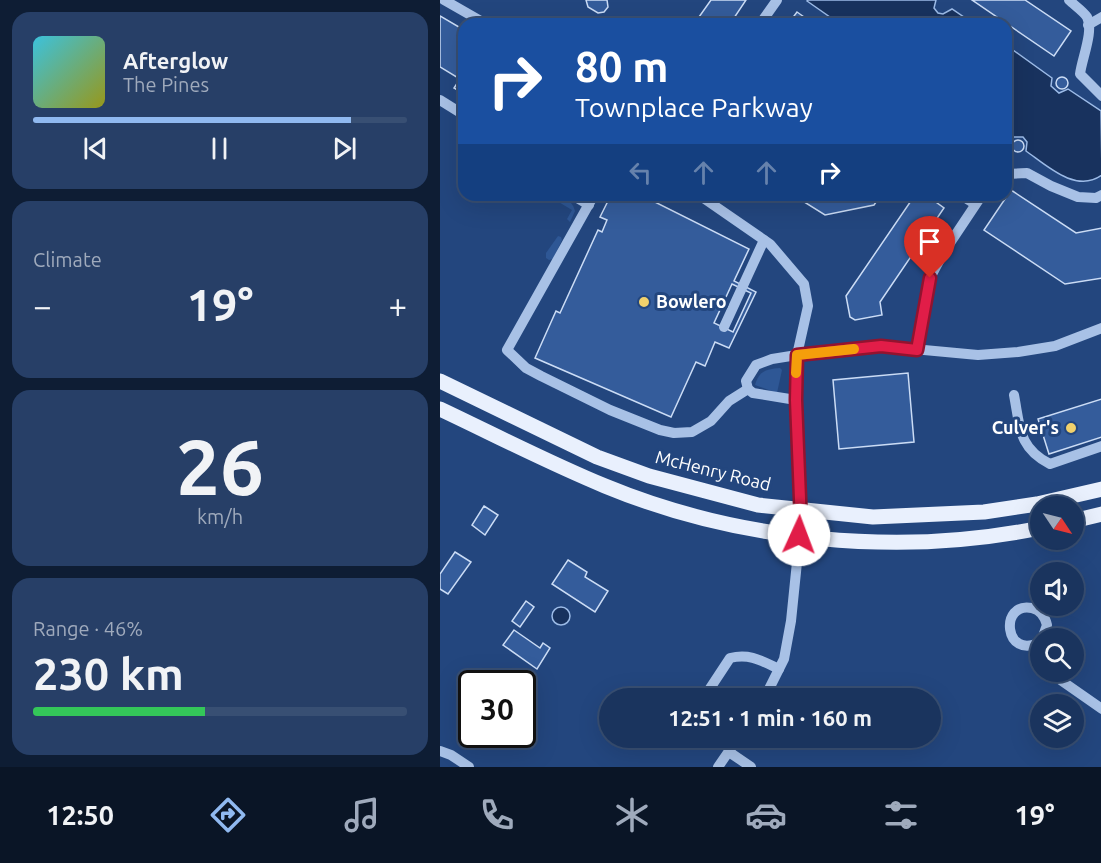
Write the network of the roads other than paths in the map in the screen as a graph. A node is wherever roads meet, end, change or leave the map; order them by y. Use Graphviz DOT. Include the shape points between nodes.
graph roads {
  1 [pos="444,0"];
  2 [pos="777,0"];
  3 [pos="1069,0"];
  4 [pos="1102,17"];
  5 [pos="476,18"];
  6 [pos="764,18"];
  7 [pos="1088,25"];
  8 [pos="1102,96"];
  9 [pos="440,100"];
  10 [pos="458,111"];
  11 [pos="1012,174"];
  12 [pos="1102,195"];
  13 [pos="590,201"];
  14 [pos="708,201"];
  15 [pos="970,201"];
  16 [pos="977,201"];
  17 [pos="975,204"];
  18 [pos="764,240"];
  19 [pos="724,327"];
  20 [pos="1102,328"];
  21 [pos="917,350"];
  22 [pos="797,355"];
  23 [pos="440,381"];
  24 [pos="748,390"];
  25 [pos="1014,394"];
  26 [pos="796,400"];
  27 [pos="440,409"];
  28 [pos="1102,446"];
  29 [pos="1102,489"];
  30 [pos="801,510"];
  31 [pos="1102,514"];
  32 [pos="1084,518"];
  33 [pos="1030,529"];
  34 [pos="799,535"];
  35 [pos="779,669"];
  36 [pos="1063,682"];
  37 [pos="710,688"];
  38 [pos="770,688"];
  39 [pos="1102,709"];
  40 [pos="731,748"];
  41 [pos="440,751"];
  42 [pos="729,752"];
  43 [pos="469,767"];
  44 [pos="718,767"];
  45 [pos="751,767"];
  1 -- 5 [label="street"];
  2 -- 6 [label="street"];
  3 -- 7 [label="street" via="1087,17"];
  4 -- 7 [label="street"];
  7 -- 8 [label="street" via="1090,36 1080,74"];
  9 -- 10 [label="street"];
  11 -- 12 [label="street" via="1027,173 1078,197"];
  13 -- 24 [label="street" via="507,350 541,376 610,410 674,433 692,432 711,421 729,401"];
  14 -- 18 [label="street"];
  15 -- 17 [label="street"];
  16 -- 17 [label="street"];
  17 -- 21 [label="street" via="930,278"];
  18 -- 19 [label="street"];
  18 -- 22 [label="street" via="804,285 808,306"];
  20 -- 21 [label="street" via="1055,346 1018,352 978,355"];
  21 -- 22 [label="street" via="881,346"];
  22 -- 24 [label="street" via="756,365 746,381"];
  22 -- 26 [label="street"];
  23 -- 30 [label="main road, McHenry Road" via="597,457 649,476 758,505"];
  24 -- 26 [label="street"];
  25 -- 28 [label="street" via="1022,438 1035,456 1050,464"];
  26 -- 30 [label="street"];
  27 -- 34 [label="main road" via="607,487 700,518"];
  29 -- 30 [label="main road, McHenry Road" via="984,512 873,517"];
  30 -- 34 [label="street"];
  31 -- 32 [label="main road"];
  33 -- 34 [label="main road" via="908,543"];
  34 -- 35 [label="street" via="791,621"];
  35 -- 37 [label="street" via="753,657 730,658"];
  35 -- 38 [label="street"];
  36 -- 39 [label="street"];
  40 -- 42 [label="street"];
  41 -- 43 [label="street"];
  42 -- 44 [label="street"];
  42 -- 45 [label="street"];
}
